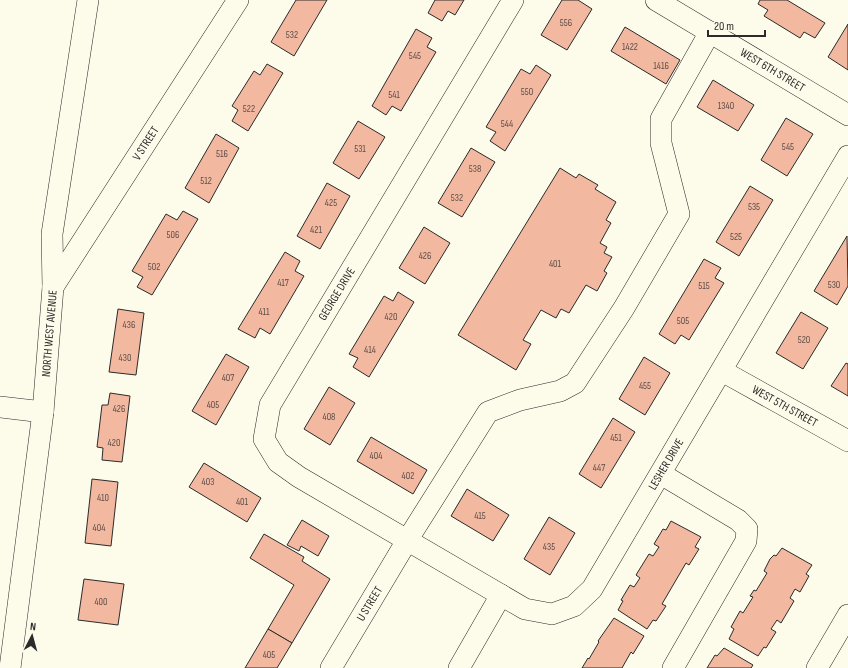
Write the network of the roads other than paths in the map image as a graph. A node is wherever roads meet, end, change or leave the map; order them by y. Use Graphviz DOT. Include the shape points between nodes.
graph roads {
  1 [pos="88,0"];
  2 [pos="238,0"];
  3 [pos="513,0"];
  4 [pos="656,0"];
  5 [pos="710,32"];
  6 [pos="848,115"];
  7 [pos="848,156"];
  8 [pos="53,287"];
  9 [pos="722,371"];
  10 [pos="0,407"];
  11 [pos="42,412"];
  12 [pos="848,441"];
  13 [pos="661,474"];
  14 [pos="408,539"];
  15 [pos="501,595"];
  16 [pos="848,615"];
  17 [pos="10,668"];
  18 [pos="332,668"];
  19 [pos="459,668"];
  20 [pos="673,668"];
  21 [pos="817,668"];
  1 -- 8 [label="street, NORTH WEST AVENUE" via="52,234"];
  2 -- 8 [label="street, V STREET"];
  3 -- 14 [label="street, GEORGE DRIVE" via="270,405 264,439 278,462 299,477"];
  4 -- 5 [label="street, WEST 6TH STREET"];
  5 -- 6 [label="street, WEST 6TH STREET"];
  5 -- 14 [label="street, U STREET" via="661,119 661,143 679,214 667,238 575,383 488,412"];
  7 -- 9 [label="street, LESHER DRIVE"];
  8 -- 11 [label="street, NORTH WEST AVENUE"];
  9 -- 12 [label="street, WEST 5TH STREET"];
  9 -- 13 [label="street, LESHER DRIVE"];
  10 -- 11 [label="street"];
  11 -- 17 [label="street, NORTH WEST AVENUE"];
  13 -- 15 [label="street, LESHER DRIVE" via="592,589 574,606 552,614 525,609"];
  13 -- 20 [label="street" via="738,520 747,529 746,541"];
  14 -- 15 [label="street, LESHER DRIVE"];
  14 -- 18 [label="street, U STREET"];
  15 -- 19 [label="street"];
  16 -- 21 [label="street"];
}
